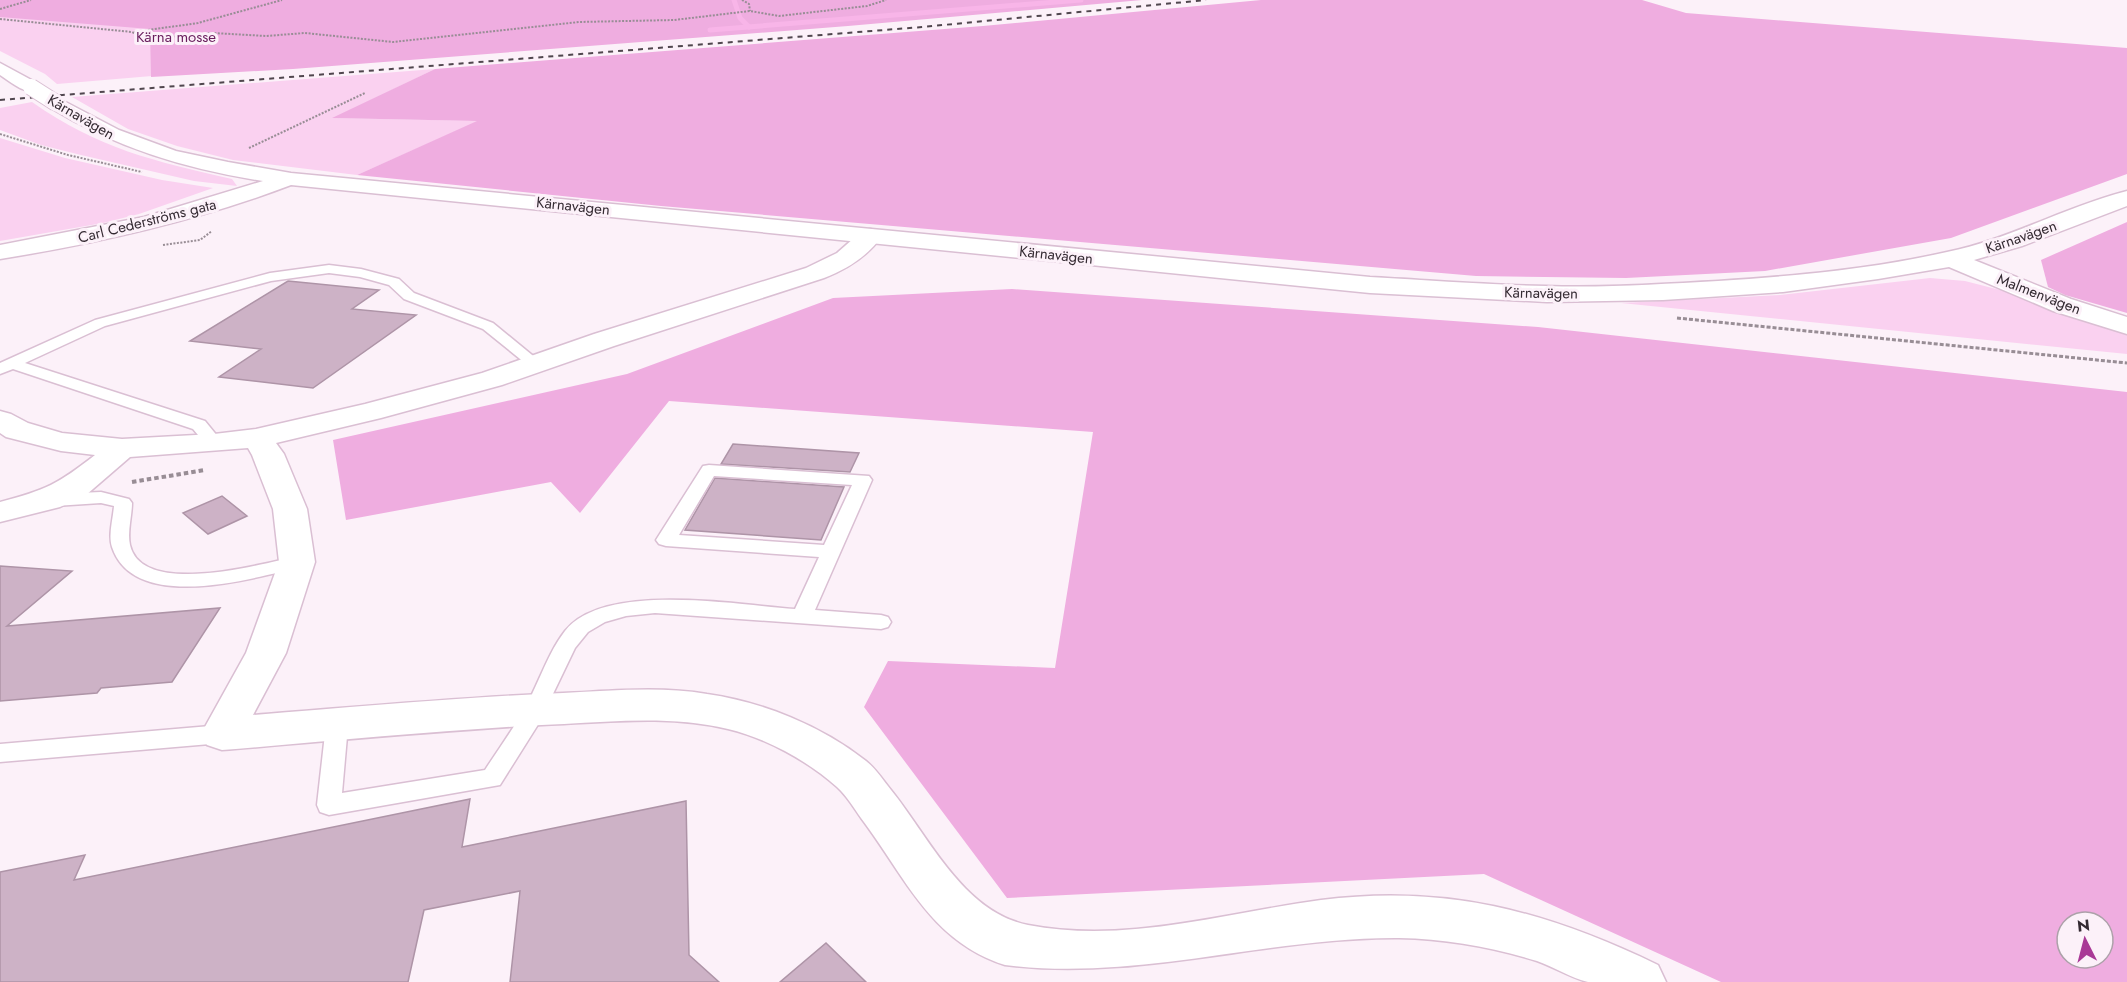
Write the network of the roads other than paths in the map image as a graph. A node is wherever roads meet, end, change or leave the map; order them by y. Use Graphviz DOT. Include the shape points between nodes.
graph roads {
  1 [pos="0,68"];
  2 [pos="291,179"];
  3 [pos="2127,198"];
  4 [pos="870,236"];
  5 [pos="0,252"];
  6 [pos="1952,260"];
  7 [pos="2127,326"];
  8 [pos="534,364"];
  9 [pos="6,367"];
  10 [pos="0,420"];
  11 [pos="235,441"];
  12 [pos="122,448"];
  13 [pos="48,500"];
  14 [pos="0,512"];
  15 [pos="831,552"];
  16 [pos="297,562"];
  17 [pos="802,616"];
  18 [pos="881,622"];
  19 [pos="535,710"];
  20 [pos="337,725"];
  21 [pos="222,734"];
  22 [pos="0,753"];
  23 [pos="1640,982"];
  1 -- 2 [label="street, Kärnavägen, bridge" via="87,124 134,144 212,166"];
  2 -- 4 [label="street, Kärnavägen"];
  2 -- 5 [label="street, Carl Cederströms gata" via="193,212 121,230"];
  3 -- 6 [label="street, Kärnavägen"];
  4 -- 6 [label="street, Kärnavägen" via="1370,285 1546,294 1783,284"];
  4 -- 8 [label="street" via="839,264"];
  6 -- 7 [label="street, Malmenvägen"];
  8 -- 9 [label="lane" via="488,326 409,296 394,282 329,269 270,277 100,322"];
  8 -- 11 [label="street" via="370,412"];
  9 -- 11 [label="lane" via="199,425"];
  10 -- 12 [label="street" via="17,430 61,442"];
  11 -- 12 [label="street"];
  11 -- 16 [label="street" via="268,454 290,509"];
  12 -- 13 [label="street" via="74,488"];
  13 -- 14 [label="street"];
  13 -- 16 [label="lane" via="101,497 123,503 120,547 133,566 164,580 199,582"];
  15 -- 15 [label="lane" via="863,480 709,470 666,540"];
  15 -- 17 [label="lane"];
  16 -- 21 [label="street" via="266,653"];
  17 -- 18 [label="lane"];
  17 -- 19 [label="lane" via="656,606 619,609 582,627 571,639"];
  19 -- 20 [label="street"];
  19 -- 20 [label="lane" via="492,778 329,805"];
  19 -- 23 [label="street" via="668,705 724,713 774,727 816,749 855,777 961,915 991,937 1033,949 1149,952 1359,918 1415,916 1479,923 1541,940 1607,964"];
  20 -- 21 [label="street"];
  21 -- 22 [label="lane"];
}
